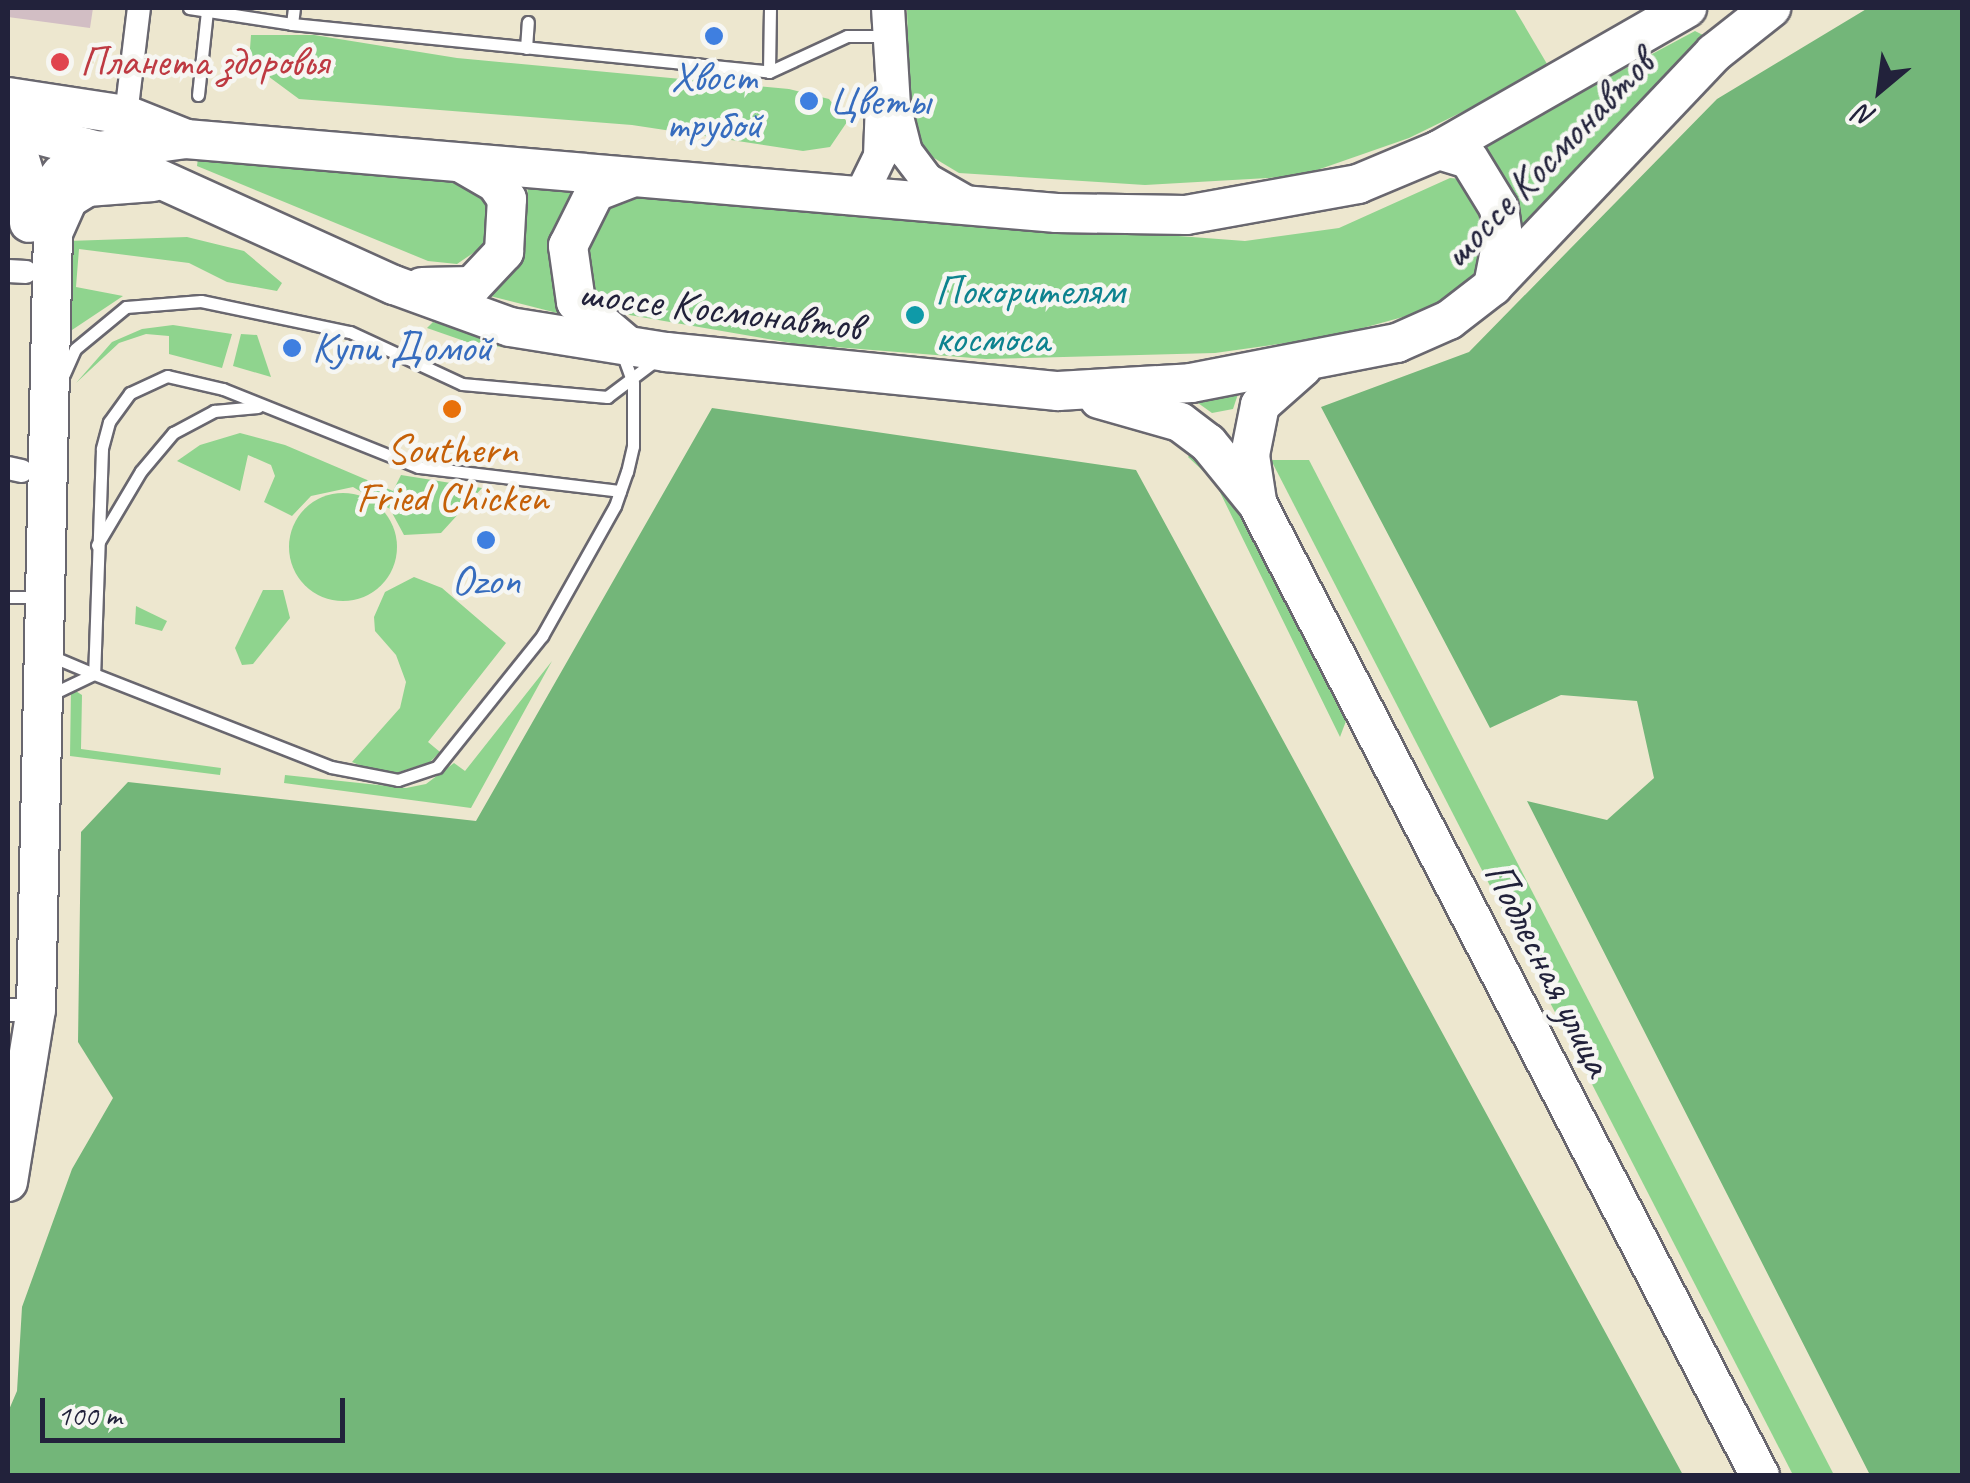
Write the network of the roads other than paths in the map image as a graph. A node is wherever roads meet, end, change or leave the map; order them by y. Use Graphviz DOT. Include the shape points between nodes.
graph roads {
  1 [pos="139,8"];
  2 [pos="189,8"];
  3 [pos="294,8"];
  4 [pos="770,8"];
  5 [pos="1687,8"];
  6 [pos="1771,8"];
  7 [pos="208,10"];
  8 [pos="528,22"];
  9 [pos="292,24"];
  10 [pos="888,32"];
  11 [pos="526,48"];
  12 [pos="769,72"];
  13 [pos="198,95"];
  14 [pos="8,97"];
  15 [pos="126,116"];
  16 [pos="8,126"];
  17 [pos="186,139"];
  18 [pos="8,142"];
  19 [pos="1439,150"];
  20 [pos="98,151"];
  21 [pos="460,162"];
  22 [pos="629,179"];
  23 [pos="170,182"];
  24 [pos="860,196"];
  25 [pos="973,206"];
  26 [pos="29,214"];
  27 [pos="17,271"];
  28 [pos="394,285"];
  29 [pos="1493,286"];
  30 [pos="628,359"];
  31 [pos="1306,364"];
  32 [pos="1058,391"];
  33 [pos="262,407"];
  34 [pos="45,415"];
  35 [pos="25,470"];
  36 [pos="620,490"];
  37 [pos="1257,503"];
  38 [pos="96,548"];
  39 [pos="24,597"];
  40 [pos="43,652"];
  41 [pos="94,674"];
  42 [pos="43,700"];
  43 [pos="19,1010"];
  44 [pos="8,1054"];
  45 [pos="8,1182"];
  46 [pos="1760,1476"];
  1 -- 15 [label="street"];
  2 -- 7 [label="lane"];
  3 -- 9 [label="lane"];
  4 -- 12 [label="lane"];
  5 -- 19 [label="main road, шоссе Космонавтов"];
  6 -- 29 [label="main road, шоссе Космонавтов" via="1714,53"];
  7 -- 9 [label="lane"];
  7 -- 13 [label="lane"];
  8 -- 11 [label="lane"];
  9 -- 11 [label="lane"];
  10 -- 12 [label="lane" via="847,36"];
  10 -- 24 [label="street" via="880,156"];
  10 -- 25 [label="street" via="906,152 926,178"];
  11 -- 12 [label="lane"];
  14 -- 15 [label="main road, шоссе Космонавтов"];
  15 -- 17 [label="main road, шоссе Космонавтов"];
  16 -- 20 [label="main road, шоссе Космонавтов"];
  17 -- 20 [label="main road, шоссе Космонавтов"];
  17 -- 21 [label="main road, шоссе Космонавтов"];
  18 -- 26 [label="main road" via="21,162"];
  19 -- 25 [label="main road, шоссе Космонавтов" via="1358,184 1186,215"];
  19 -- 29 [label="main road" via="1469,159 1498,208 1503,236"];
  20 -- 23 [label="main road, шоссе Космонавтов"];
  20 -- 26 [label="main road" via="61,174"];
  21 -- 22 [label="main road, шоссе Космонавтов"];
  21 -- 28 [label="main road" via="496,183 507,199 504,252 472,286"];
  22 -- 24 [label="main road, шоссе Космонавтов"];
  22 -- 30 [label="main road" via="595,192 568,246 576,302"];
  23 -- 28 [label="main road, шоссе Космонавтов"];
  23 -- 34 [label="main road" via="106,182 68,198 53,232"];
  24 -- 25 [label="main road, шоссе Космонавтов"];
  26 -- 27 [label="main road"];
  27 -- 35 [label="main road"];
  28 -- 30 [label="main road, шоссе Космонавтов" via="510,328"];
  29 -- 31 [label="main road, шоссе Космонавтов" via="1450,320 1397,343"];
  30 -- 32 [label="main road, шоссе Космонавтов" via="666,352"];
  30 -- 34 [label="lane" via="607,397 462,384 350,332 201,301 126,307 75,349"];
  30 -- 36 [label="lane" via="633,446"];
  31 -- 32 [label="main road, шоссе Космонавтов" via="1191,383"];
  31 -- 37 [label="main road" via="1260,405 1250,455"];
  32 -- 37 [label="main road" via="1180,422 1208,442"];
  33 -- 36 [label="lane" via="418,467"];
  33 -- 38 [label="lane" via="214,411 173,433 141,471"];
  33 -- 38 [label="lane" via="167,376 130,394 109,422 102,449"];
  34 -- 35 [label="main road"];
  35 -- 39 [label="main road"];
  36 -- 41 [label="lane" via="542,636 446,757 420,776 376,779 331,767"];
  37 -- 46 [label="main road, Подлесная улица"];
  38 -- 41 [label="lane"];
  39 -- 40 [label="main road"];
  39 -- 43 [label="main road"];
  40 -- 41 [label="lane"];
  40 -- 42 [label="main road"];
  41 -- 42 [label="lane"];
  42 -- 43 [label="main road"];
  43 -- 44 [label="main road"];
  43 -- 45 [label="main road"];
}
